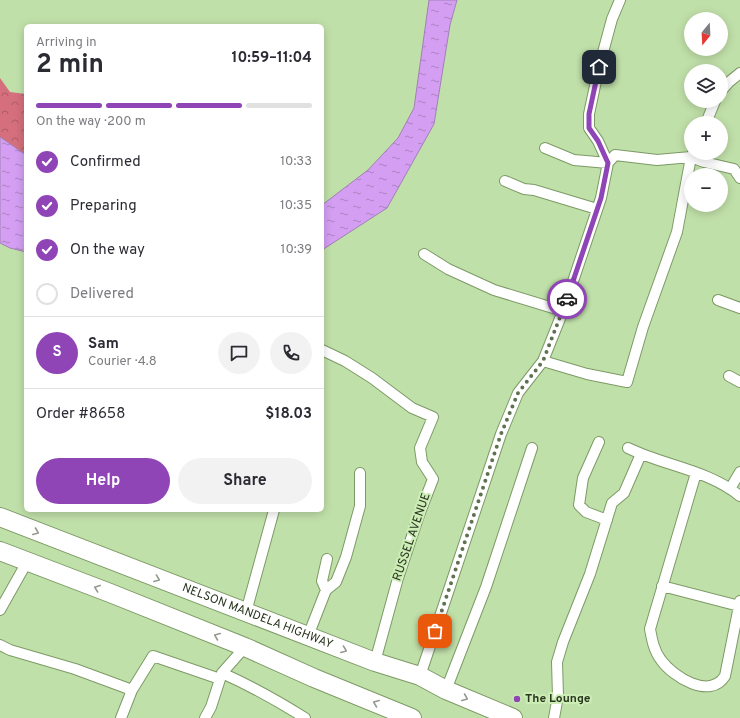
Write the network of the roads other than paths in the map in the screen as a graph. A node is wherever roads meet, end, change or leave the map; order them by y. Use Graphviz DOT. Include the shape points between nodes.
graph roads {
  1 [pos="620,0"];
  2 [pos="740,74"];
  3 [pos="728,83"];
  4 [pos="545,148"];
  5 [pos="684,156"];
  6 [pos="691,160"];
  7 [pos="701,160"];
  8 [pos="608,163"];
  9 [pos="740,178"];
  10 [pos="505,181"];
  11 [pos="597,208"];
  12 [pos="424,254"];
  13 [pos="718,300"];
  14 [pos="740,308"];
  15 [pos="563,311"];
  16 [pos="324,351"];
  17 [pos="543,361"];
  18 [pos="729,376"];
  19 [pos="740,382"];
  20 [pos="599,442"];
  21 [pos="532,448"];
  22 [pos="628,448"];
  23 [pos="641,454"];
  24 [pos="740,472"];
  25 [pos="360,473"];
  26 [pos="696,473"];
  27 [pos="730,489"];
  28 [pos="740,496"];
  29 [pos="273,512"];
  30 [pos="0,517"];
  31 [pos="607,520"];
  32 [pos="0,551"];
  33 [pos="327,559"];
  34 [pos="32,566"];
  35 [pos="662,586"];
  36 [pos="326,590"];
  37 [pos="740,603"];
  38 [pos="0,610"];
  39 [pos="246,612"];
  40 [pos="308,636"];
  41 [pos="0,645"];
  42 [pos="245,647"];
  43 [pos="375,662"];
  44 [pos="221,676"];
  45 [pos="420,676"];
  46 [pos="132,690"];
  47 [pos="446,690"];
  48 [pos="507,717"];
  49 [pos="121,718"];
  50 [pos="205,718"];
  51 [pos="305,718"];
  52 [pos="412,718"];
  53 [pos="554,718"];
  1 -- 8 [label="street" via="612,19 589,114 589,128"];
  2 -- 3 [label="street"];
  4 -- 8 [label="street" via="574,160"];
  5 -- 8 [label="street" via="657,160 615,155"];
  6 -- 17 [label="street" via="677,232 643,327 627,382"];
  7 -- 9 [label="street" via="734,169"];
  8 -- 11 [label="street"];
  10 -- 11 [label="street" via="524,189"];
  11 -- 15 [label="street"];
  12 -- 15 [label="street" via="448,269 494,290"];
  13 -- 14 [label="street"];
  15 -- 17 [label="street"];
  16 -- 43 [label="street, RUSSEL AVENUE" via="372,378 412,408 433,417 420,448 422,462 433,479 398,578"];
  17 -- 45 [label="street" via="518,393 501,434"];
  18 -- 19 [label="street"];
  20 -- 31 [label="street" via="583,478 579,505 586,512"];
  21 -- 47 [label="street" via="486,587"];
  22 -- 23 [label="street"];
  23 -- 26 [label="street"];
  23 -- 31 [label="street" via="624,493 612,503"];
  24 -- 27 [label="street"];
  25 -- 36 [label="street" via="360,506 346,557 336,582"];
  26 -- 27 [label="street"];
  26 -- 35 [label="street"];
  27 -- 28 [label="street"];
  29 -- 39 [label="street"];
  30 -- 39 [label="highway, NELSON MANDELA HIGHWAY, one-way"];
  31 -- 53 [label="street" via="557,662 558,696"];
  32 -- 34 [label="highway"];
  33 -- 36 [label="street" via="322,581"];
  34 -- 38 [label="street" via="14,583"];
  42 -- 34 [label="highway, one-way" via="110,593"];
  35 -- 37 [label="street"];
  35 -- 37 [label="street" via="650,629 654,647 660,660 669,670 693,685 705,687 722,682"];
  36 -- 40 [label="street"];
  39 -- 40 [label="highway, NELSON MANDELA HIGHWAY"];
  40 -- 43 [label="highway, NELSON MANDELA HIGHWAY, one-way"];
  41 -- 46 [label="street"];
  42 -- 44 [label="street"];
  52 -- 42 [label="highway, one-way"];
  43 -- 45 [label="highway, NELSON MANDELA HIGHWAY"];
  44 -- 46 [label="street" via="153,656"];
  44 -- 50 [label="street"];
  44 -- 51 [label="street" via="263,693"];
  45 -- 47 [label="highway, NELSON MANDELA HIGHWAY"];
  46 -- 49 [label="street"];
  47 -- 48 [label="highway, NELSON MANDELA HIGHWAY, one-way"];
}
